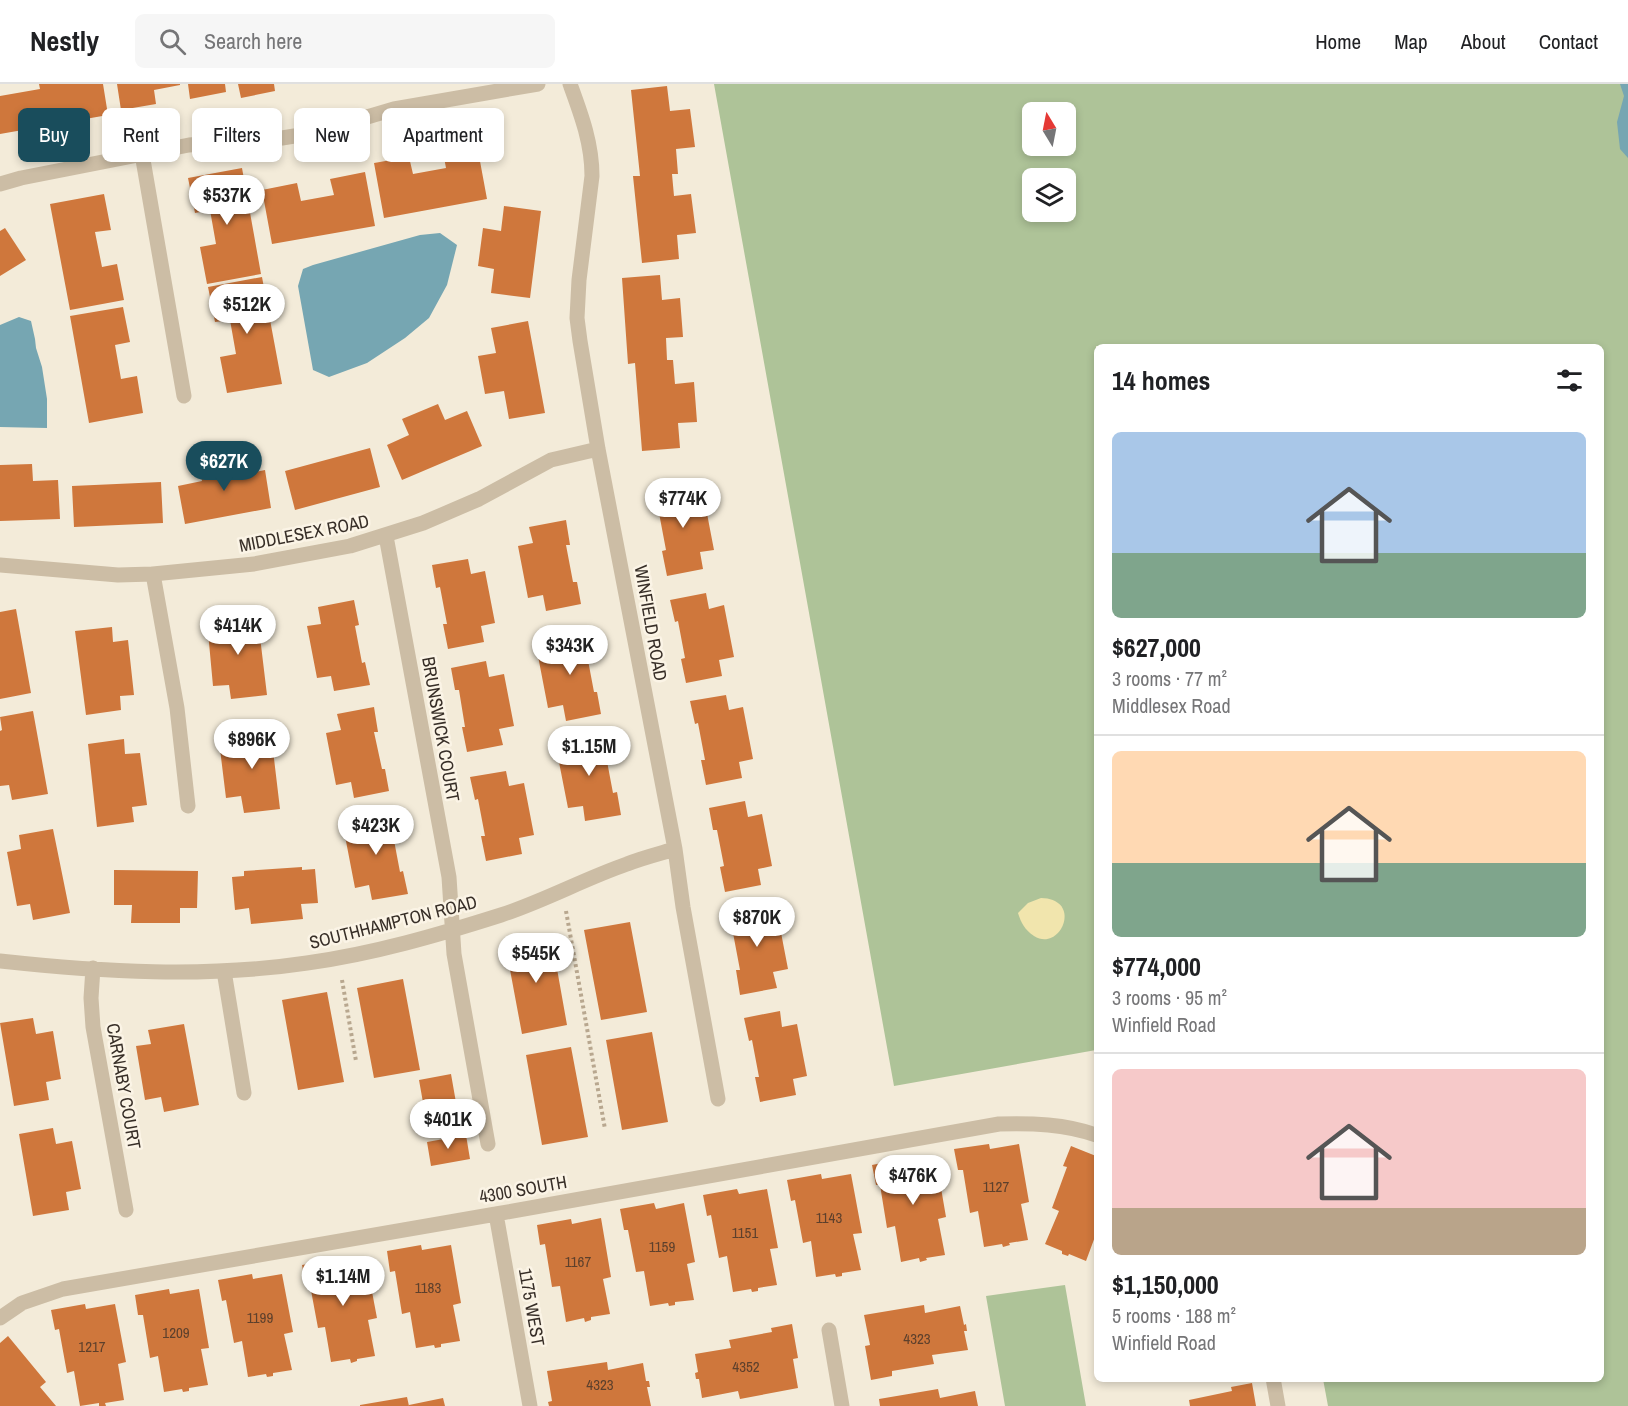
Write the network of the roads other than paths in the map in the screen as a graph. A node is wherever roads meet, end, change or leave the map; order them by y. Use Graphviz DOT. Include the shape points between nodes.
graph roads {
  1 [pos="538,84"];
  2 [pos="570,84"];
  3 [pos="180,147"];
  4 [pos="102,162"];
  5 [pos="142,162"];
  6 [pos="0,184"];
  7 [pos="184,396"];
  8 [pos="598,449"];
  9 [pos="386,536"];
  10 [pos="0,565"];
  11 [pos="153,574"];
  12 [pos="188,806"];
  13 [pos="675,849"];
  14 [pos="452,930"];
  15 [pos="0,961"];
  16 [pos="93,968"];
  17 [pos="224,971"];
  18 [pos="244,1093"];
  19 [pos="718,1099"];
  20 [pos="1094,1134"];
  21 [pos="488,1144"];
  22 [pos="126,1210"];
  23 [pos="496,1214"];
  24 [pos="0,1318"];
  25 [pos="828,1330"];
  26 [pos="1274,1382"];
  27 [pos="530,1406"];
  28 [pos="842,1406"];
  29 [pos="1278,1406"];
  1 -- 3 [label="street" via="394,109 313,133"];
  2 -- 8 [label="street, WINFIELD ROAD" via="592,160 577,318"];
  4 -- 6 [label="street"];
  5 -- 7 [label="street"];
  8 -- 9 [label="street, MIDDLESEX ROAD" via="551,460 479,499"];
  8 -- 13 [label="street, WINFIELD ROAD"];
  9 -- 11 [label="street, MIDDLESEX ROAD" via="254,564"];
  9 -- 14 [label="street, BRUNSWICK COURT" via="448,877"];
  10 -- 11 [label="street, MIDDLESEX ROAD" via="118,575"];
  11 -- 12 [label="street" via="177,708"];
  13 -- 14 [label="street, SOUTHHAMPTON ROAD"];
  13 -- 19 [label="street, WINFIELD ROAD"];
  14 -- 17 [label="street, SOUTHHAMPTON ROAD" via="347,957"];
  14 -- 21 [label="street, BRUNSWICK COURT"];
  15 -- 16 [label="street, SOUTHHAMPTON ROAD"];
  16 -- 17 [label="street, SOUTHHAMPTON ROAD"];
  16 -- 22 [label="street, CARNABY COURT" via="93,1027"];
  17 -- 18 [label="street"];
  20 -- 23 [label="street, 4300 SOUTH" via="1033,1123 999,1124"];
  23 -- 24 [label="street, 4300 SOUTH" via="63,1290 22,1303"];
  23 -- 27 [label="street, 1175 WEST"];
  25 -- 28 [label="street"];
  26 -- 29 [label="street"];
}
